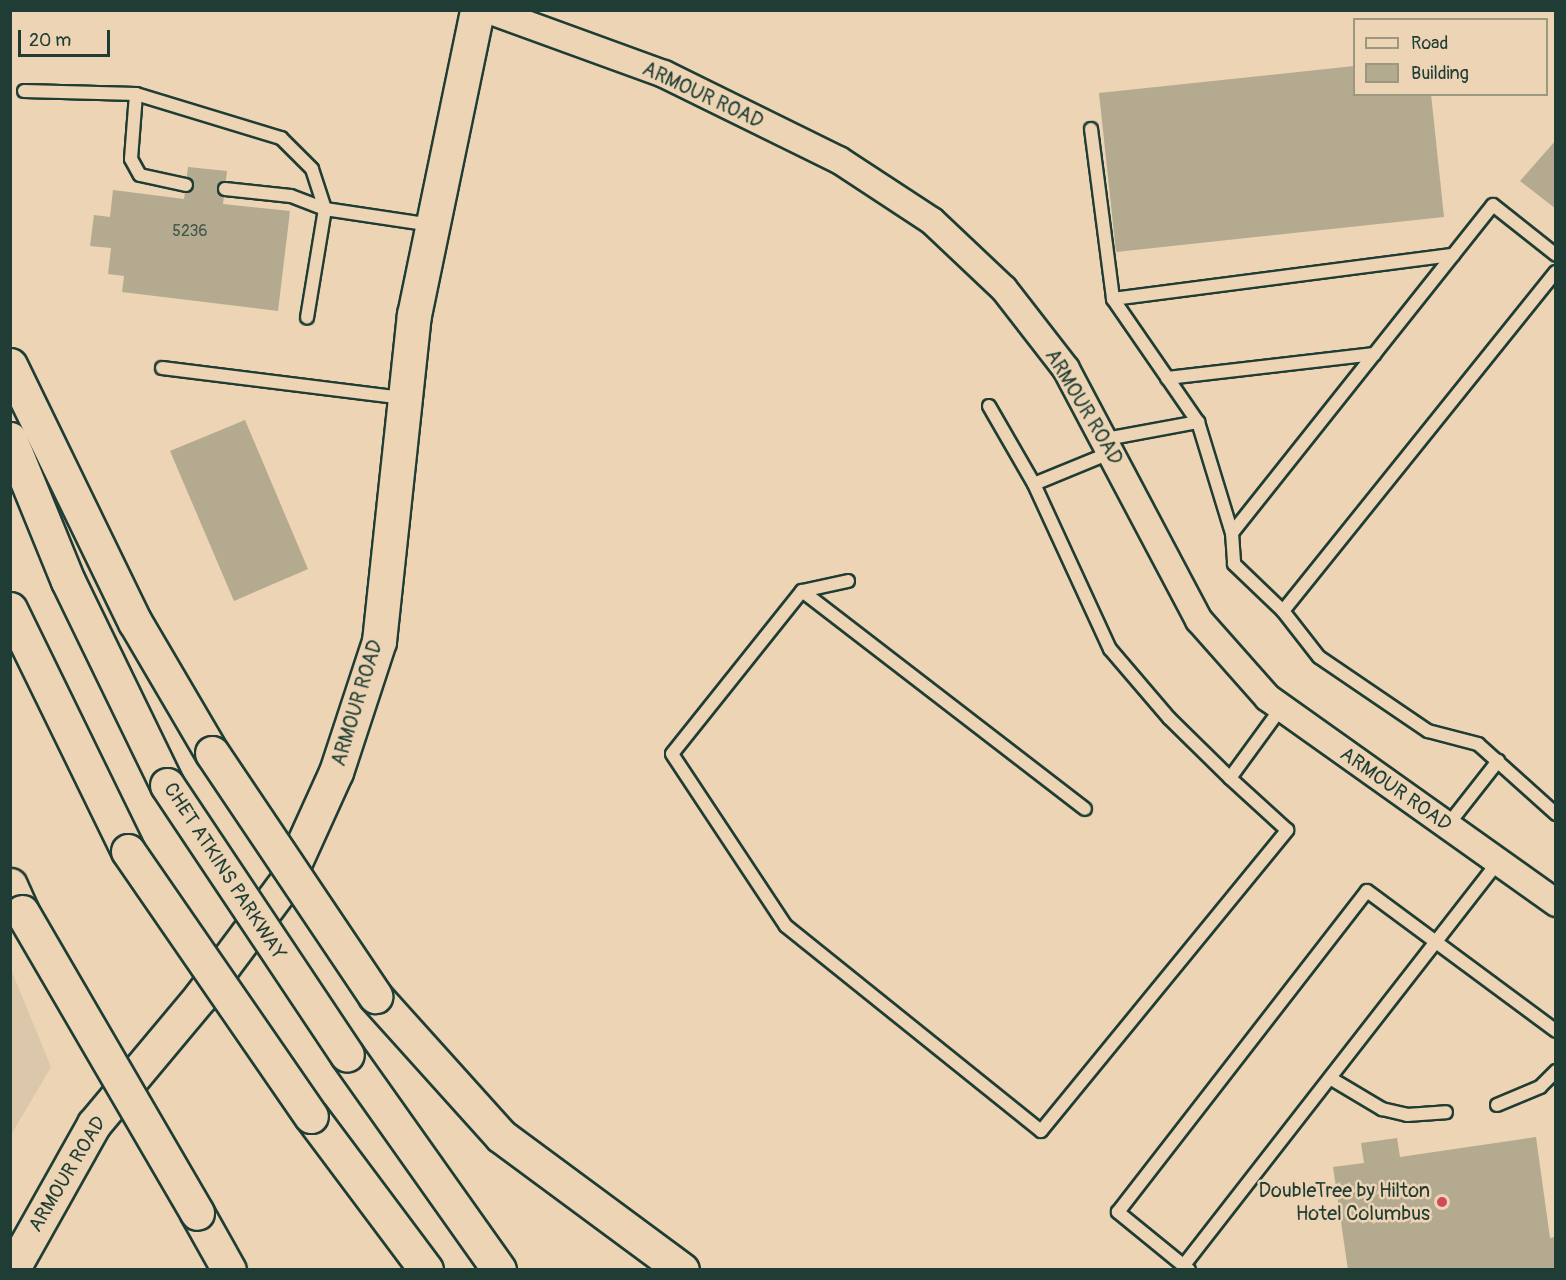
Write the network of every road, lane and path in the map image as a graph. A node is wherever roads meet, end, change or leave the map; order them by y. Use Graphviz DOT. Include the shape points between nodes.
graph roads {
  1 [pos="477,10"];
  2 [pos="488,10"];
  3 [pos="24,91"];
  4 [pos="136,94"];
  5 [pos="1091,129"];
  6 [pos="186,185"];
  7 [pos="225,189"];
  8 [pos="325,209"];
  9 [pos="433,225"];
  10 [pos="1454,255"];
  11 [pos="1556,255"];
  12 [pos="1556,272"];
  13 [pos="1113,299"];
  14 [pos="308,318"];
  15 [pos="1375,354"];
  16 [pos="10,365"];
  17 [pos="162,368"];
  18 [pos="1167,378"];
  19 [pos="405,398"];
  20 [pos="989,406"];
  21 [pos="1198,422"];
  22 [pos="10,439"];
  23 [pos="1109,445"];
  24 [pos="1034,484"];
  25 [pos="1232,533"];
  26 [pos="848,581"];
  27 [pos="801,591"];
  28 [pos="10,609"];
  29 [pos="1283,610"];
  30 [pos="1281,708"];
  31 [pos="1498,761"];
  32 [pos="1230,778"];
  33 [pos="1085,809"];
  34 [pos="1556,814"];
  35 [pos="1447,826"];
  36 [pos="1498,862"];
  37 [pos="16,898"];
  38 [pos="1556,903"];
  39 [pos="1434,944"];
  40 [pos="1556,1030"];
  41 [pos="1556,1071"];
  42 [pos="1330,1078"];
  43 [pos="1497,1105"];
  44 [pos="1446,1112"];
  45 [pos="1187,1267"];
  46 [pos="12,1269"];
  47 [pos="229,1269"];
  48 [pos="426,1269"];
  49 [pos="499,1269"];
  50 [pos="682,1269"];
  1 -- 9 [label="main road, ARMOUR ROAD"];
  2 -- 23 [label="street, ARMOUR ROAD" via="664,74 839,160 932,221 1004,289 1066,369"];
  3 -- 4 [label="lane"];
  4 -- 6 [label="lane" via="131,159 140,175"];
  4 -- 8 [label="lane" via="281,138 312,169"];
  5 -- 13 [label="lane"];
  7 -- 8 [label="lane" via="291,196"];
  8 -- 9 [label="lane"];
  8 -- 14 [label="lane"];
  9 -- 19 [label="main road, ARMOUR ROAD" via="414,315"];
  10 -- 11 [label="lane" via="1493,205"];
  10 -- 13 [label="lane"];
  10 -- 15 [label="lane"];
  12 -- 29 [label="lane"];
  13 -- 18 [label="lane"];
  15 -- 18 [label="lane"];
  15 -- 25 [label="lane"];
  16 -- 50 [label="main road, bridge" via="135,622 212,753 375,996 501,1136"];
  17 -- 19 [label="lane"];
  18 -- 21 [label="lane"];
  19 -- 46 [label="main road, ARMOUR ROAD" via="379,641 336,772 286,882 201,996 94,1124"];
  20 -- 24 [label="lane"];
  21 -- 23 [label="lane"];
  21 -- 25 [label="lane"];
  22 -- 49 [label="main road, CHET ATKINS PARKWAY, bridge" via="68,581 167,785 347,1055"];
  23 -- 24 [label="lane"];
  23 -- 30 [label="street, ARMOUR ROAD" via="1199,620"];
  24 -- 32 [label="lane" via="1110,649 1169,718"];
  25 -- 29 [label="lane" via="1234,564"];
  26 -- 27 [label="lane"];
  27 -- 32 [label="lane" via="672,754 786,926 1041,1131 1287,830"];
  27 -- 33 [label="lane"];
  28 -- 48 [label="main road, bridge" via="128,851 311,1116"];
  29 -- 31 [label="lane" via="1319,657 1428,731 1478,744"];
  30 -- 32 [label="lane"];
  30 -- 35 [label="street, ARMOUR ROAD"];
  31 -- 34 [label="lane"];
  31 -- 35 [label="lane"];
  35 -- 36 [label="street, ARMOUR ROAD"];
  36 -- 38 [label="street, ARMOUR ROAD"];
  36 -- 39 [label="lane"];
  37 -- 47 [label="main road, bridge"];
  39 -- 40 [label="lane"];
  39 -- 42 [label="lane"];
  39 -- 45 [label="lane" via="1367,891 1118,1212"];
  41 -- 43 [label="lane" via="1540,1088"];
  42 -- 44 [label="lane" via="1382,1109 1407,1115"];
  42 -- 45 [label="lane"];
}
